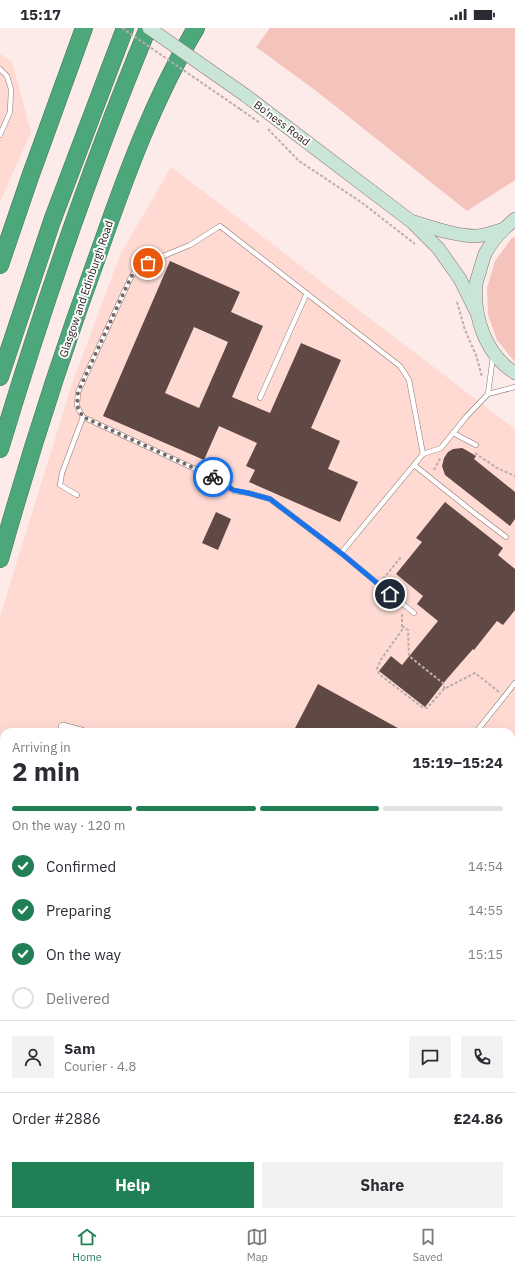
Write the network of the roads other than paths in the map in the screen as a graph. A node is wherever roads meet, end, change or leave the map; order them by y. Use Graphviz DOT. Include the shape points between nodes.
graph roads {
  1 [pos="84,28"];
  2 [pos="126,28"];
  3 [pos="149,28"];
  4 [pos="196,28"];
  5 [pos="0,69"];
  6 [pos="0,135"];
  7 [pos="515,219"];
  8 [pos="412,222"];
  9 [pos="501,230"];
  10 [pos="0,265"];
  11 [pos="307,293"];
  12 [pos="477,313"];
  13 [pos="494,353"];
  14 [pos="515,374"];
  15 [pos="0,377"];
  16 [pos="515,387"];
  17 [pos="488,394"];
  18 [pos="260,398"];
  19 [pos="83,417"];
  20 [pos="453,433"];
  21 [pos="476,445"];
  22 [pos="0,448"];
  23 [pos="423,454"];
  24 [pos="414,465"];
  25 [pos="77,495"];
  26 [pos="506,537"];
  27 [pos="341,553"];
  28 [pos="0,559"];
  29 [pos="414,613"];
  30 [pos="515,683"];
  31 [pos="479,728"];
  1 -- 10 [label="highway"];
  2 -- 15 [label="highway" via="52,221"];
  3 -- 8 [label="main road, Bo'ness Road, bridge" via="245,95"];
  3 -- 22 [label="highway" via="100,150 43,312"];
  4 -- 28 [label="highway, Glasgow and Edinburgh Road" via="160,95 119,194 61,360"];
  5 -- 6 [label="lane" via="7,76 11,89 10,112"];
  7 -- 9 [label="main road"];
  8 -- 9 [label="main road, Bo'ness Road" via="478,236"];
  8 -- 12 [label="main road, Bo'ness Road" via="438,248 460,279"];
  9 -- 12 [label="main road" via="485,255 478,276"];
  11 -- 18 [label="lane"];
  11 -- 19 [label="lane" via="220,226 190,245 139,266 131,277 78,392 77,406"];
  11 -- 23 [label="lane" via="400,366 409,380"];
  12 -- 13 [label="main road" via="483,334"];
  13 -- 14 [label="main road"];
  13 -- 17 [label="lane"];
  16 -- 17 [label="lane"];
  17 -- 20 [label="lane"];
  19 -- 25 [label="lane" via="60,485"];
  19 -- 27 [label="lane" via="221,481 233,490 270,499"];
  20 -- 21 [label="lane"];
  20 -- 23 [label="lane" via="441,448"];
  23 -- 24 [label="lane"];
  24 -- 26 [label="lane"];
  24 -- 27 [label="lane"];
  27 -- 29 [label="lane"];
  30 -- 31 [label="lane"];
}
